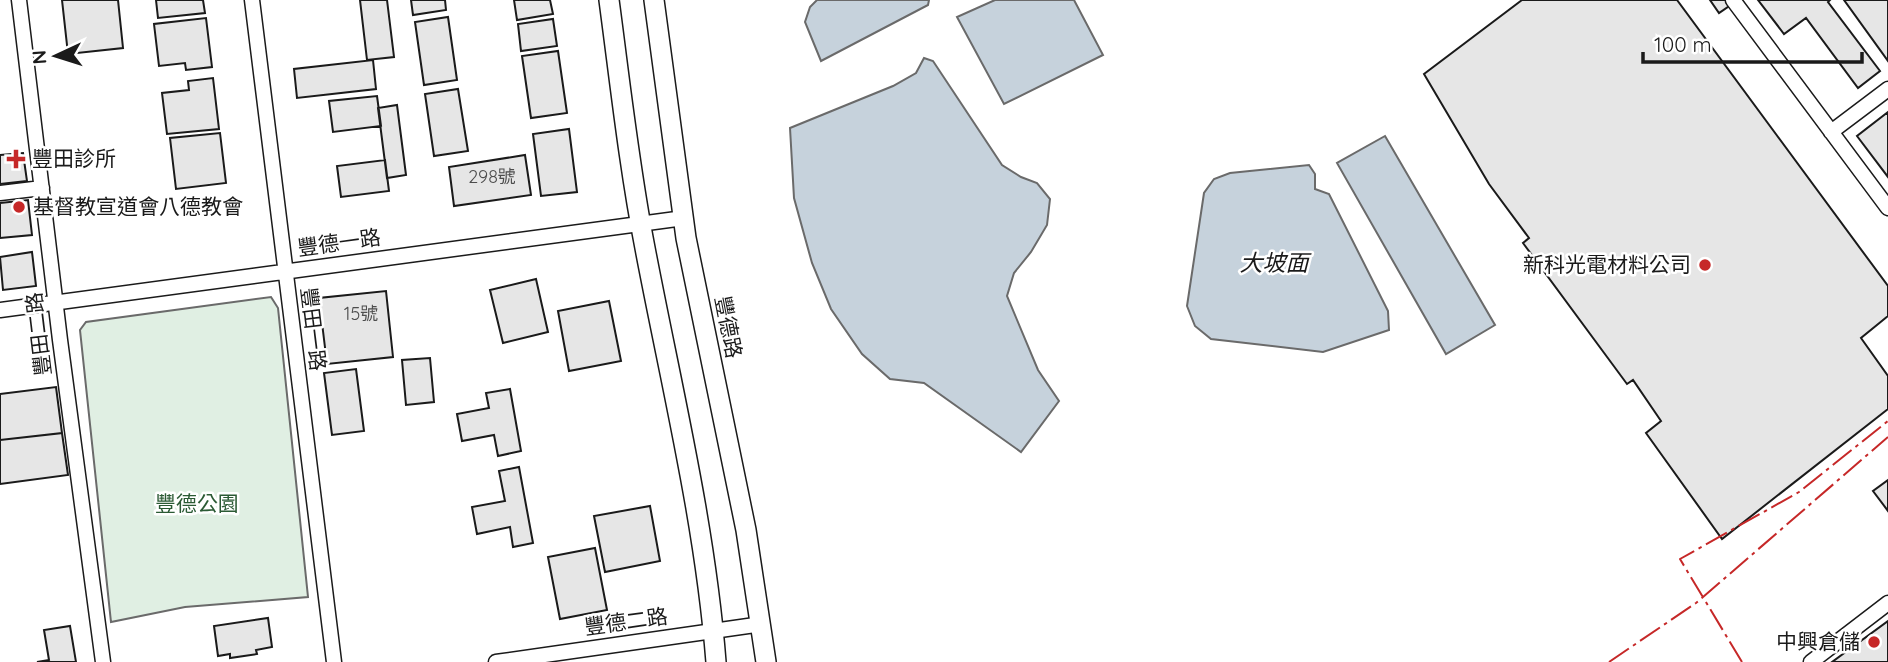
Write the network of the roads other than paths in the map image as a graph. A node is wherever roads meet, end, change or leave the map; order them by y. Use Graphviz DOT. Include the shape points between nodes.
graph roads {
  1 [pos="19,0"];
  2 [pos="252,0"];
  3 [pos="608,0"];
  4 [pos="654,0"];
  5 [pos="1733,0"];
  6 [pos="1888,89"];
  7 [pos="1831,132"];
  8 [pos="42,188"];
  9 [pos="0,193"];
  10 [pos="1888,208"];
  11 [pos="684,218"];
  12 [pos="641,224"];
  13 [pos="285,272"];
  14 [pos="56,303"];
  15 [pos="0,310"];
  16 [pos="1888,603"];
  17 [pos="714,629"];
  18 [pos="763,633"];
  19 [pos="103,662"];
  20 [pos="334,662"];
  21 [pos="496,662"];
  22 [pos="716,662"];
  23 [pos="766,662"];
  24 [pos="773,662"];
  25 [pos="1811,662"];
  1 -- 8 [label="street, 豐田二路"];
  2 -- 13 [label="street, 豐田一路"];
  3 -- 12 [label="main road"];
  4 -- 11 [label="main road, 豐德路"];
  5 -- 7 [label="street"];
  6 -- 7 [label="street"];
  7 -- 10 [label="street"];
  8 -- 9 [label="street"];
  8 -- 14 [label="street, 豐田二路"];
  11 -- 12 [label="street, 豐德一路"];
  11 -- 18 [label="main road, 豐德路"];
  12 -- 13 [label="street, 豐德一路"];
  12 -- 17 [label="main road" via="695,498"];
  13 -- 14 [label="street, 豐德一路"];
  13 -- 20 [label="street, 豐田一路"];
  14 -- 15 [label="street, 豐德一路"];
  14 -- 19 [label="street, 豐田二路"];
  16 -- 25 [label="street"];
  17 -- 18 [label="street, 豐德二路"];
  17 -- 21 [label="street, 豐德二路"];
  17 -- 22 [label="main road"];
  18 -- 23 [label="main road, 豐德路"];
  18 -- 24 [label="main road"];
}
